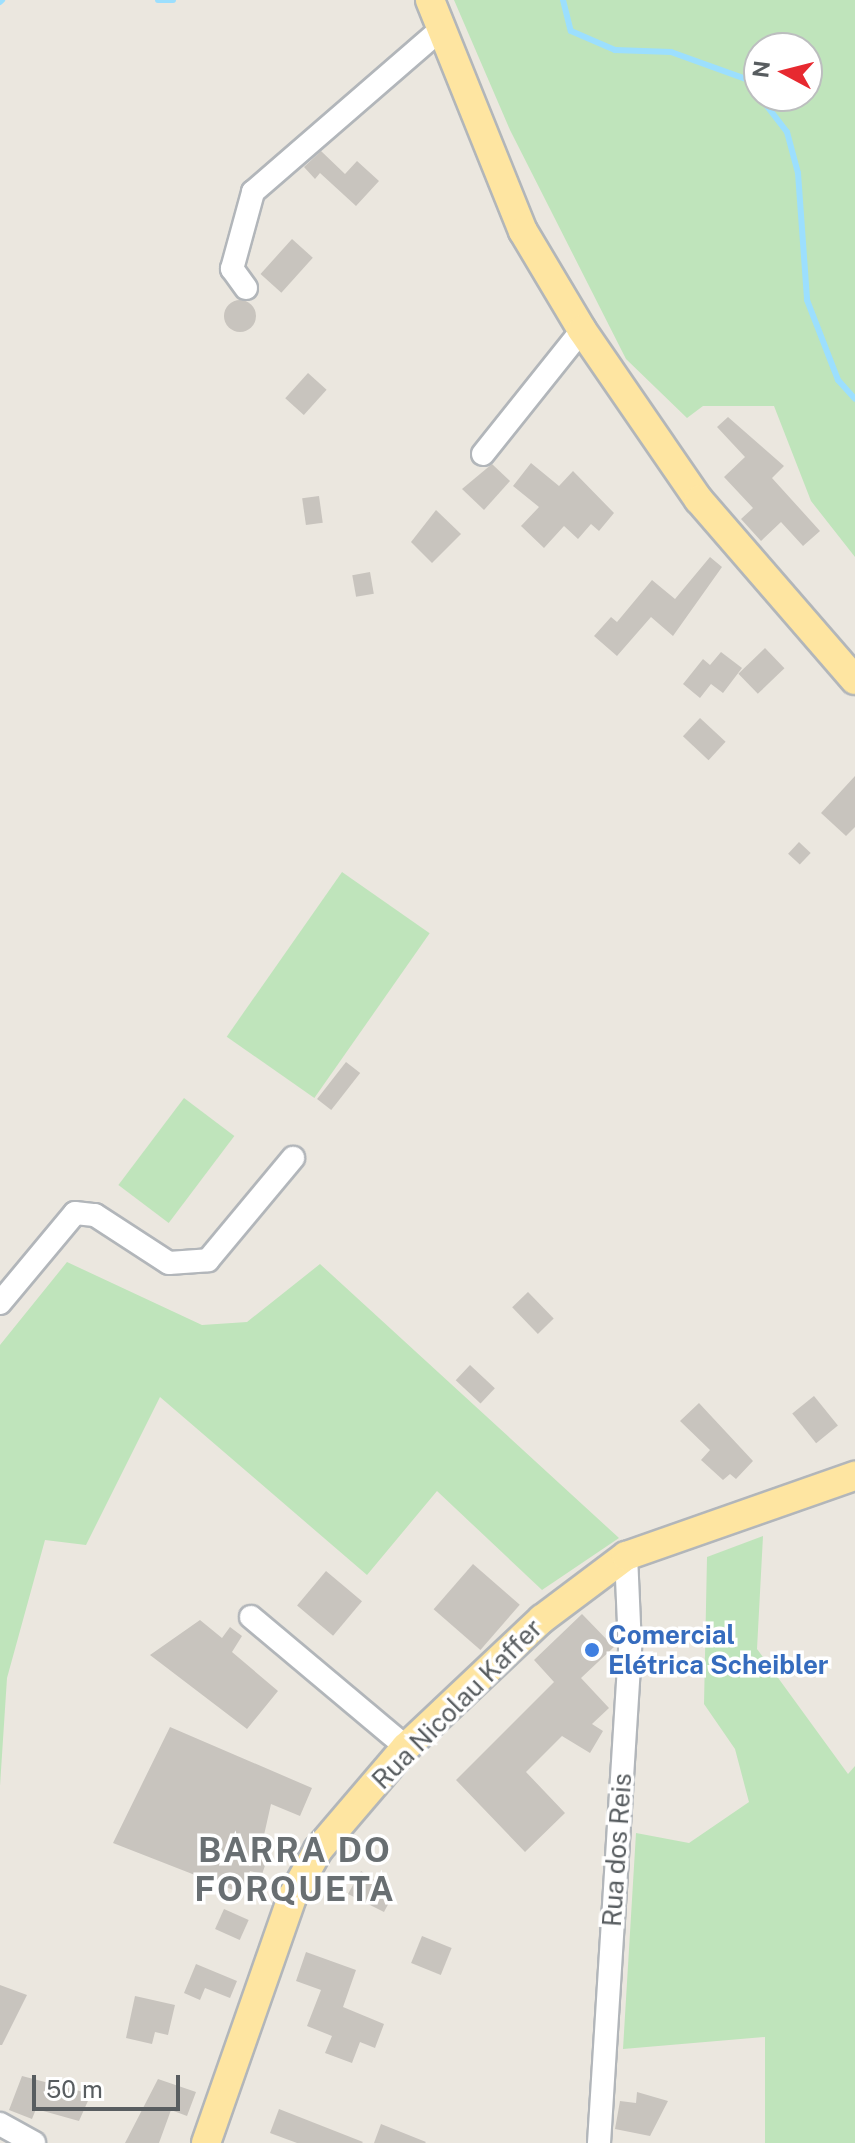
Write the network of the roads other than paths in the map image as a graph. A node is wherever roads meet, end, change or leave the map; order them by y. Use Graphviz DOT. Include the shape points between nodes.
graph roads {
  1 [pos="430,0"];
  2 [pos="441,29"];
  3 [pos="246,288"];
  4 [pos="582,330"];
  5 [pos="483,454"];
  6 [pos="855,680"];
  7 [pos="293,1158"];
  8 [pos="0,1303"];
  9 [pos="854,1478"];
  10 [pos="626,1556"];
  11 [pos="251,1617"];
  12 [pos="406,1747"];
  13 [pos="0,2124"];
  14 [pos="34,2143"];
  15 [pos="206,2143"];
  16 [pos="599,2143"];
  1 -- 2 [label="main road"];
  2 -- 3 [label="street" via="253,192 232,269"];
  2 -- 4 [label="main road" via="523,231"];
  4 -- 5 [label="street"];
  4 -- 6 [label="main road" via="699,500"];
  7 -- 8 [label="street" via="208,1260 169,1263 95,1215 75,1213"];
  9 -- 10 [label="main road, Rua Nicolau Kaffer"];
  10 -- 12 [label="main road, Rua Nicolau Kaffer" via="542,1619"];
  10 -- 16 [label="street, Rua dos Reis" via="630,1647"];
  11 -- 12 [label="street"];
  12 -- 15 [label="main road, Rua Nicolau Kaffer" via="318,1850 292,1897"];
  13 -- 14 [label="street"];
}
